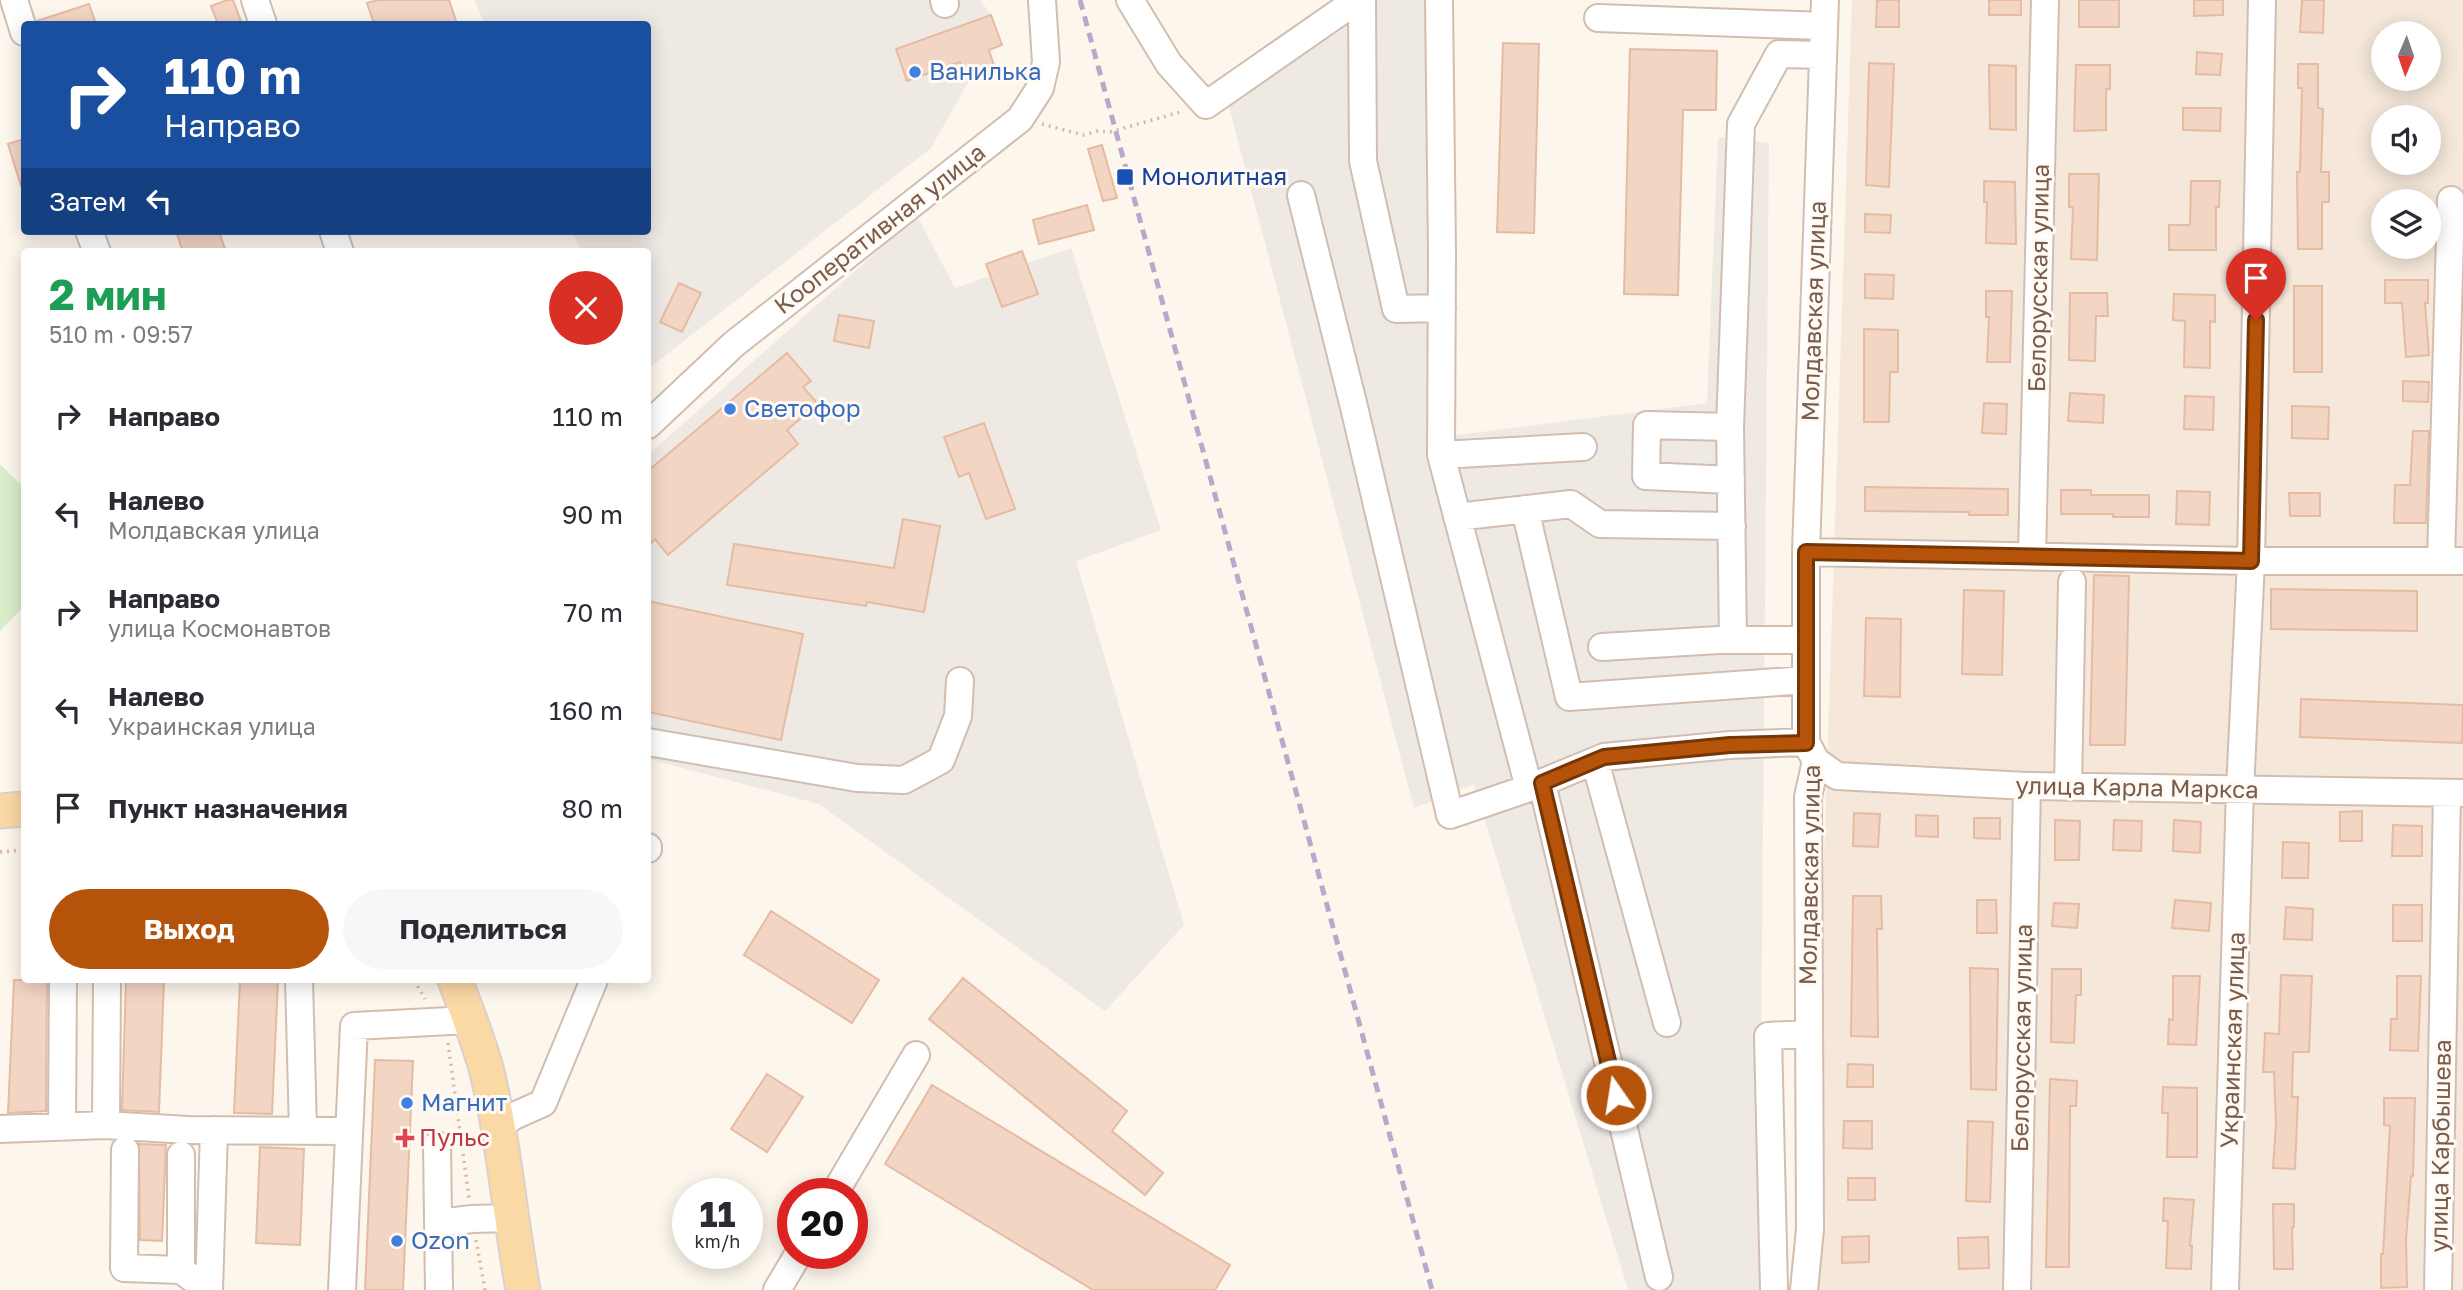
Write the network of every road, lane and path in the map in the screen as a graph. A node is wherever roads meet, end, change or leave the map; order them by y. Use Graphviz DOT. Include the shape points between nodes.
graph roads {
  1 [pos="14,0"];
  2 [pos="255,0"];
  3 [pos="1042,0"];
  4 [pos="1130,0"];
  5 [pos="1359,0"];
  6 [pos="1439,0"];
  7 [pos="2045,0"];
  8 [pos="2262,0"];
  9 [pos="1824,13"];
  10 [pos="1598,18"];
  11 [pos="262,21"];
  12 [pos="21,22"];
  13 [pos="1823,55"];
  14 [pos="1206,105"];
  15 [pos="1020,119"];
  16 [pos="1301,195"];
  17 [pos="2451,200"];
  18 [pos="1442,308"];
  19 [pos="651,422"];
  20 [pos="1730,427"];
  21 [pos="1583,446"];
  22 [pos="1441,455"];
  23 [pos="1731,480"];
  24 [pos="1525,509"];
  25 [pos="1457,517"];
  26 [pos="1732,526"];
  27 [pos="1806,552"];
  28 [pos="2032,555"];
  29 [pos="2251,561"];
  30 [pos="2452,561"];
  31 [pos="2072,582"];
  32 [pos="1733,640"];
  33 [pos="1806,640"];
  34 [pos="1602,647"];
  35 [pos="1806,680"];
  36 [pos="960,681"];
  37 [pos="651,743"];
  38 [pos="1811,752"];
  39 [pos="1595,761"];
  40 [pos="1536,785"];
  41 [pos="2027,786"];
  42 [pos="2068,787"];
  43 [pos="2241,790"];
  44 [pos="2455,793"];
  45 [pos="21,809"];
  46 [pos="0,811"];
  47 [pos="21,850"];
  48 [pos="0,852"];
  49 [pos="62,983"];
  50 [pos="107,983"];
  51 [pos="299,983"];
  52 [pos="455,983"];
  53 [pos="593,983"];
  54 [pos="1667,1023"];
  55 [pos="458,1030"];
  56 [pos="1807,1034"];
  57 [pos="916,1055"];
  58 [pos="106,1125"];
  59 [pos="62,1126"];
  60 [pos="498,1126"];
  61 [pos="0,1129"];
  62 [pos="214,1130"];
  63 [pos="303,1130"];
  64 [pos="348,1131"];
  65 [pos="437,1145"];
  66 [pos="125,1150"];
  67 [pos="181,1155"];
  68 [pos="843,1178"];
  69 [pos="510,1218"];
  70 [pos="472,1219"];
  71 [pos="439,1223"];
  72 [pos="789,1269"];
  73 [pos="181,1270"];
  74 [pos="1659,1277"];
  75 [pos="208,1290"];
  76 [pos="342,1290"];
  77 [pos="439,1290"];
  78 [pos="485,1290"];
  79 [pos="523,1290"];
  80 [pos="777,1290"];
  81 [pos="1774,1290"];
  82 [pos="1804,1290"];
  83 [pos="2017,1290"];
  84 [pos="2225,1290"];
  85 [pos="2438,1290"];
  1 -- 12 [label="street"];
  2 -- 11 [label="street"];
  3 -- 15 [label="street, Кооперативная улица" via="1046,62 1040,88"];
  4 -- 14 [label="street" via="1169,64"];
  5 -- 14 [label="street"];
  5 -- 18 [label="street" via="1363,161 1396,309"];
  6 -- 18 [label="street"];
  7 -- 28 [label="street, Белорусская улица"];
  8 -- 29 [label="street"];
  9 -- 10 [label="street"];
  9 -- 13 [label="street, Молдавская улица"];
  13 -- 20 [label="street" via="1779,54 1741,124"];
  13 -- 27 [label="street, Молдавская улица"];
  14 -- 15 [label="path" via="1083,135"];
  15 -- 19 [label="street, Кооперативная улица" via="734,344"];
  16 -- 40 [label="street" via="1450,815"];
  17 -- 30 [label="street"];
  18 -- 22 [label="street"];
  20 -- 23 [label="street"];
  20 -- 23 [label="street" via="1647,425 1646,475"];
  21 -- 22 [label="street"];
  22 -- 25 [label="street"];
  23 -- 26 [label="street"];
  24 -- 25 [label="street"];
  24 -- 26 [label="street" via="1571,504 1600,524"];
  24 -- 35 [label="street" via="1569,697"];
  25 -- 40 [label="street"];
  26 -- 32 [label="street"];
  27 -- 28 [label="street"];
  27 -- 33 [label="street, Молдавская улица"];
  28 -- 29 [label="street"];
  29 -- 30 [label="street"];
  29 -- 43 [label="street, Украинская улица"];
  31 -- 42 [label="street"];
  32 -- 33 [label="street"];
  32 -- 34 [label="street"];
  33 -- 35 [label="street, Молдавская улица"];
  35 -- 38 [label="street, Молдавская улица"];
  36 -- 37 [label="street" via="958,716 941,760 904,780 857,778"];
  38 -- 39 [label="street" via="1730,745"];
  38 -- 41 [label="street, улица Карла Маркса" via="1837,776"];
  38 -- 56 [label="street, Молдавская улица"];
  39 -- 40 [label="street"];
  39 -- 54 [label="street"];
  40 -- 74 [label="street"];
  41 -- 42 [label="street, улица Карла Маркса"];
  41 -- 83 [label="street, Белорусская улица"];
  42 -- 43 [label="street, улица Карла Маркса"];
  43 -- 44 [label="street, улица Карла Маркса"];
  43 -- 84 [label="street, Украинская улица"];
  44 -- 85 [label="street, улица Карбышева"];
  45 -- 46 [label="main road"];
  47 -- 48 [label="path"];
  49 -- 59 [label="street"];
  50 -- 58 [label="street"];
  51 -- 63 [label="street"];
  52 -- 55 [label="main road"];
  53 -- 60 [label="street" via="543,1103"];
  55 -- 60 [label="main road" via="486,1069"];
  55 -- 64 [label="street" via="354,1026"];
  55 -- 70 [label="path"];
  56 -- 81 [label="street" via="1768,1036"];
  56 -- 82 [label="street, Молдавская улица" via="1810,1229"];
  57 -- 68 [label="street"];
  58 -- 59 [label="street"];
  58 -- 62 [label="street"];
  59 -- 61 [label="street"];
  60 -- 69 [label="main road"];
  62 -- 63 [label="street"];
  62 -- 75 [label="street"];
  63 -- 64 [label="street"];
  64 -- 76 [label="street"];
  65 -- 71 [label="street"];
  66 -- 73 [label="street" via="124,1268"];
  67 -- 73 [label="street"];
  69 -- 70 [label="street"];
  69 -- 79 [label="main road"];
  70 -- 71 [label="street"];
  70 -- 78 [label="path"];
  71 -- 77 [label="street"];
  72 -- 80 [label="street"];
  73 -- 75 [label="street"];
}
